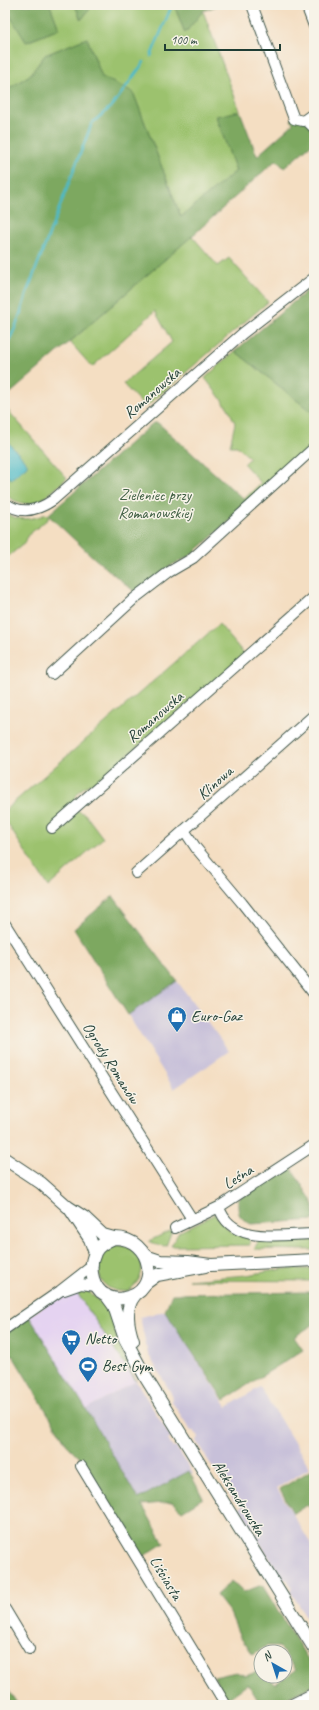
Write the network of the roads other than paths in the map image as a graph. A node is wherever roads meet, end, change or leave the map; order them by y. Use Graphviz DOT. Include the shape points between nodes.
graph roads {
  1 [pos="252,5"];
  2 [pos="306,5"];
  3 [pos="314,26"];
  4 [pos="314,113"];
  5 [pos="302,121"];
  6 [pos="314,128"];
  7 [pos="314,278"];
  8 [pos="314,448"];
  9 [pos="5,503"];
  10 [pos="314,597"];
  11 [pos="52,674"];
  12 [pos="314,715"];
  13 [pos="52,828"];
  14 [pos="184,830"];
  15 [pos="136,873"];
  16 [pos="5,924"];
  17 [pos="314,994"];
  18 [pos="314,1145"];
  19 [pos="5,1159"];
  20 [pos="219,1206"];
  21 [pos="68,1207"];
  22 [pos="192,1219"];
  23 [pos="175,1228"];
  24 [pos="314,1234"];
  25 [pos="114,1238"];
  26 [pos="143,1252"];
  27 [pos="94,1253"];
  28 [pos="314,1260"];
  29 [pos="211,1265"];
  30 [pos="92,1266"];
  31 [pos="146,1284"];
  32 [pos="96,1286"];
  33 [pos="60,1291"];
  34 [pos="106,1295"];
  35 [pos="134,1295"];
  36 [pos="5,1329"];
  37 [pos="138,1364"];
  38 [pos="81,1466"];
  39 [pos="5,1609"];
  40 [pos="314,1648"];
  41 [pos="30,1649"];
  42 [pos="314,1692"];
  43 [pos="226,1705"];
  44 [pos="290,1705"];
  1 -- 5 [label="street" via="294,119"];
  2 -- 3 [label="street"];
  4 -- 5 [label="street"];
  5 -- 6 [label="street"];
  7 -- 9 [label="street, Romanowska" via="243,333 52,500 28,511 18,510"];
  8 -- 11 [label="street" via="192,558 135,598"];
  10 -- 13 [label="street, Romanowska"];
  12 -- 14 [label="street, Klinowa"];
  14 -- 15 [label="street, Klinowa"];
  14 -- 17 [label="street"];
  16 -- 22 [label="street, Ogrody Romanów"];
  18 -- 20 [label="street, Leśna"];
  19 -- 21 [label="main road" via="41,1183"];
  20 -- 22 [label="street, Leśna"];
  20 -- 24 [label="street" via="228,1223 251,1235"];
  21 -- 25 [label="main road" via="86,1218 103,1235"];
  21 -- 27 [label="main road" via="90,1239"];
  22 -- 23 [label="street, Leśna"];
  25 -- 26 [label="main road" via="128,1240"];
  25 -- 27 [label="main road"];
  26 -- 29 [label="main road" via="148,1257 160,1261"];
  26 -- 31 [label="main road" via="149,1270"];
  27 -- 30 [label="main road"];
  28 -- 29 [label="main road"];
  29 -- 31 [label="main road" via="157,1275"];
  30 -- 32 [label="main road"];
  30 -- 33 [label="street"];
  31 -- 35 [label="main road"];
  32 -- 33 [label="street" via="81,1284"];
  32 -- 34 [label="main road"];
  33 -- 36 [label="street"];
  34 -- 35 [label="main road" via="119,1299"];
  34 -- 37 [label="main road, Aleksandrowska" via="114,1306 125,1339"];
  35 -- 37 [label="main road, Aleksandrowska" via="129,1304 128,1314"];
  37 -- 40 [label="main road, Aleksandrowska"];
  38 -- 43 [label="street, Liściasta"];
  39 -- 41 [label="street"];
  42 -- 44 [label="street"];
}
